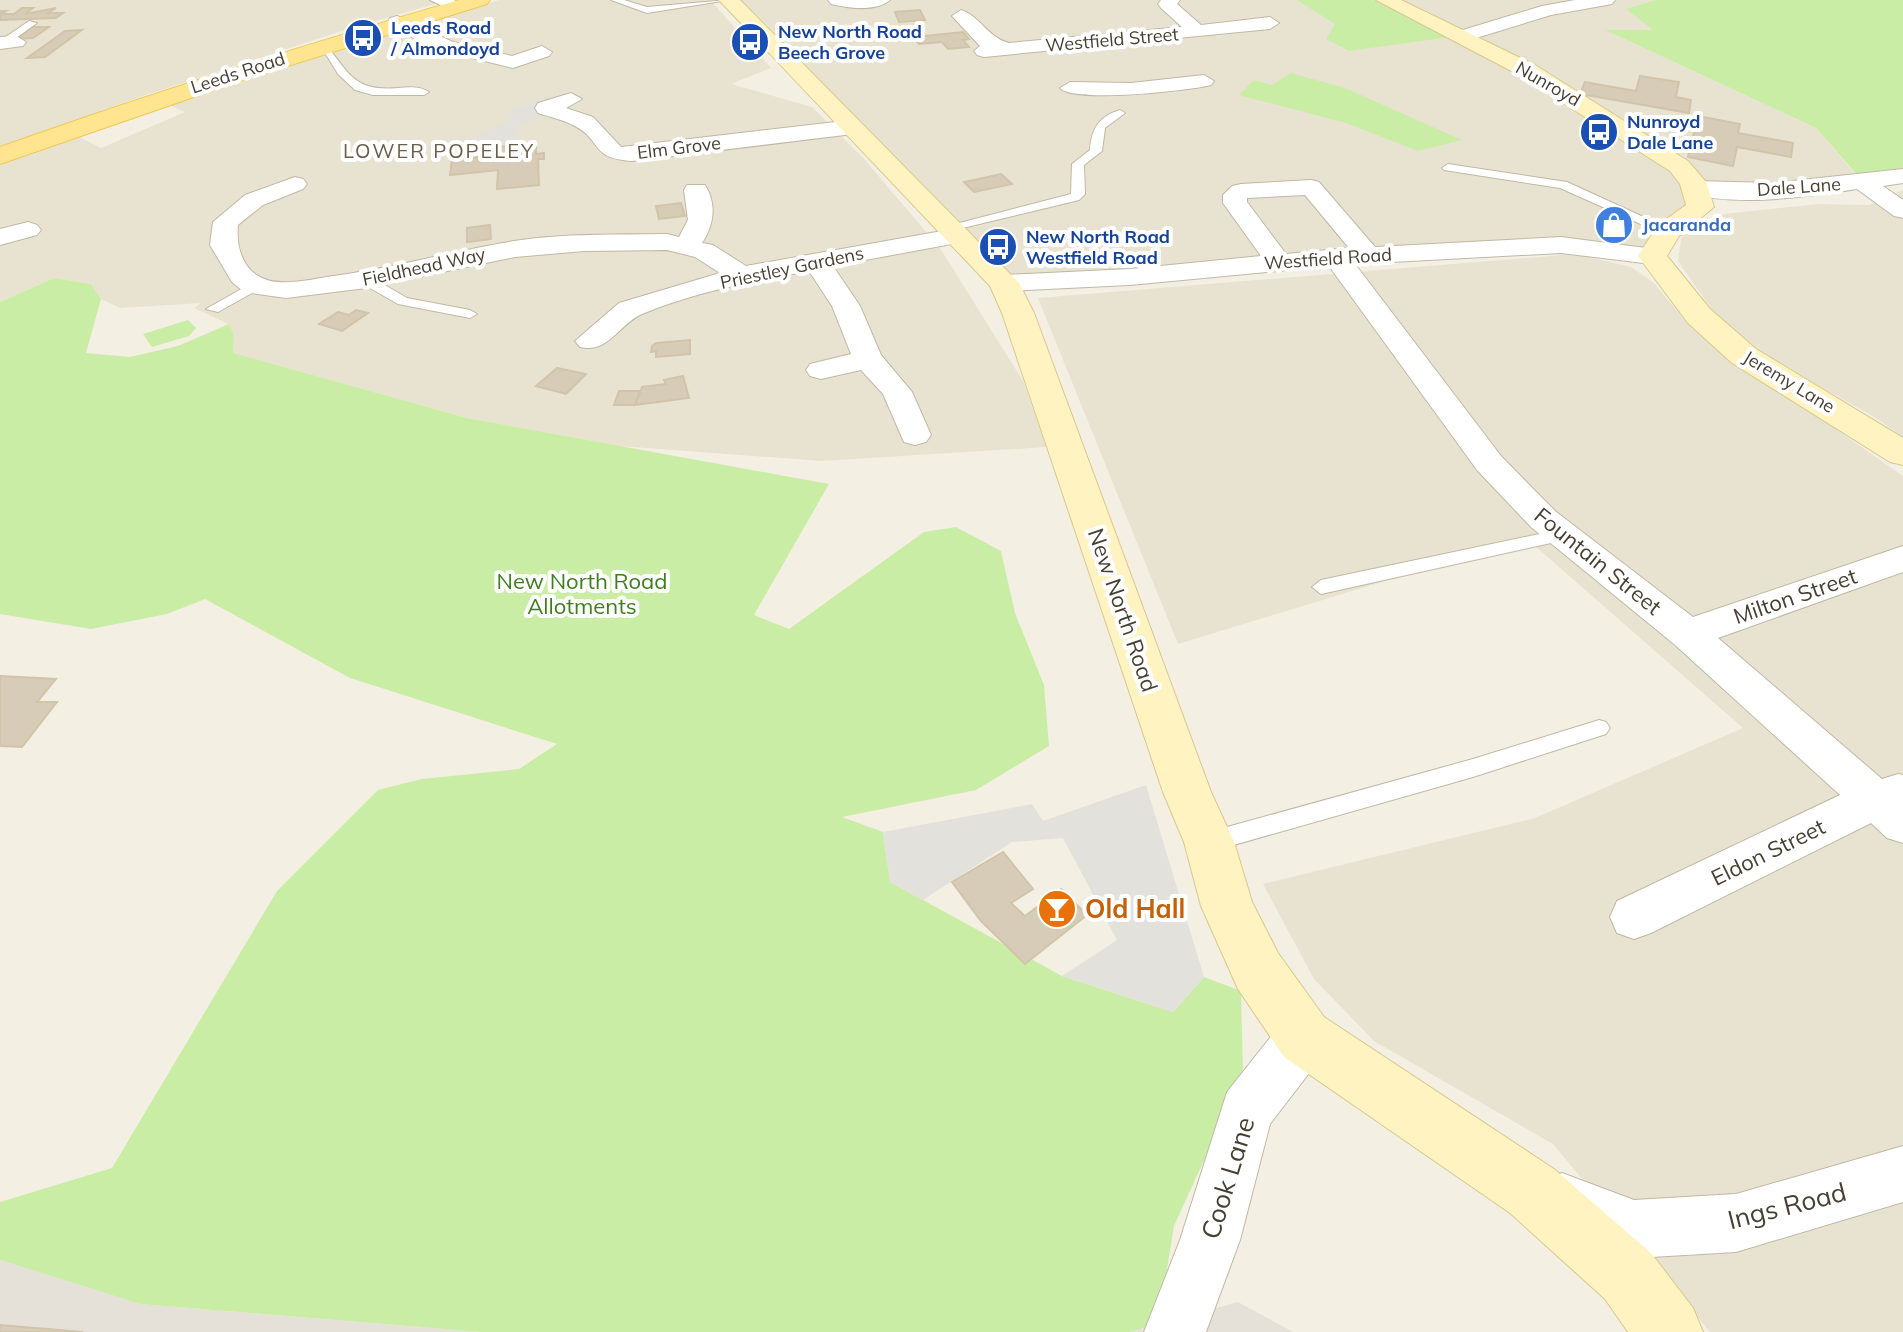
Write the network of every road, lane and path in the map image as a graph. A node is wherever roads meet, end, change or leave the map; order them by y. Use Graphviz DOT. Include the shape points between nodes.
graph roads {
  1 [pos="480,0"];
  2 [pos="615,0"];
  3 [pos="727,0"];
  4 [pos="837,0"];
  5 [pos="881,0"];
  6 [pos="1171,0"];
  7 [pos="1386,0"];
  8 [pos="1600,3"];
  9 [pos="447,4"];
  10 [pos="961,16"];
  11 [pos="397,22"];
  12 [pos="32,23"];
  13 [pos="1270,23"];
  14 [pos="1198,32"];
  15 [pos="1460,37"];
  16 [pos="6,43"];
  17 [pos="322,45"];
  18 [pos="1005,48"];
  19 [pos="1026,49"];
  20 [pos="984,51"];
  21 [pos="542,52"];
  22 [pos="1204,81"];
  23 [pos="424,92"];
  24 [pos="571,99"];
  25 [pos="1120,113"];
  26 [pos="853,127"];
  27 [pos="0,156"];
  28 [pos="1293,165"];
  29 [pos="1448,168"];
  30 [pos="1903,176"];
  31 [pos="1862,182"];
  32 [pos="295,184"];
  33 [pos="1311,187"];
  34 [pos="1695,188"];
  35 [pos="696,190"];
  36 [pos="1903,211"];
  37 [pos="28,230"];
  38 [pos="954,231"];
  39 [pos="0,237"];
  40 [pos="1660,243"];
  41 [pos="685,246"];
  42 [pos="1352,256"];
  43 [pos="817,262"];
  44 [pos="1279,262"];
  45 [pos="741,275"];
  46 [pos="366,280"];
  47 [pos="1004,283"];
  48 [pos="254,286"];
  49 [pos="213,309"];
  50 [pos="470,314"];
  51 [pos="590,341"];
  52 [pos="868,359"];
  53 [pos="821,370"];
  54 [pos="915,435"];
  55 [pos="1903,454"];
  56 [pos="1563,535"];
  57 [pos="1903,559"];
  58 [pos="1321,587"];
  59 [pos="1688,634"];
  60 [pos="1599,728"];
  61 [pos="1894,805"];
  62 [pos="1209,842"];
  63 [pos="1634,917"];
  64 [pos="1304,1037"];
  65 [pos="1903,1174"];
  66 [pos="1532,1191"];
  67 [pos="1667,1329"];
  68 [pos="1175,1332"];
  1 -- 9 [label="main road, Leeds Road"];
  2 -- 3 [label="lane" via="647,10"];
  3 -- 26 [label="main road, New North Road"];
  4 -- 5 [label="street"];
  6 -- 14 [label="street, Westfield Street" via="1167,4 1173,12"];
  7 -- 15 [label="main road, Nunroyd"];
  8 -- 15 [label="street" via="1548,10"];
  9 -- 11 [label="main road, Leeds Road"];
  10 -- 18 [label="street, Westfield Street" via="989,44"];
  11 -- 17 [label="main road, Leeds Road"];
  11 -- 21 [label="street" via="446,46 513,62"];
  12 -- 16 [label="lane"];
  13 -- 14 [label="street, Westfield Street"];
  14 -- 19 [label="street, Westfield Street"];
  15 -- 34 [label="main road, Nunroyd" via="1527,70 1679,166"];
  17 -- 23 [label="lane" via="350,81 366,90"];
  17 -- 27 [label="main road, Leeds Road"];
  18 -- 19 [label="street, Westfield Street"];
  18 -- 20 [label="street, Westfield Street"];
  19 -- 22 [label="street, Westfield Street" via="1063,83 1131,89"];
  24 -- 26 [label="street, Elm Grove" via="546,108 585,122 615,153"];
  25 -- 38 [label="lane" via="1104,121 1096,133 1096,151 1078,164 1075,197"];
  26 -- 38 [label="main road, New North Road"];
  28 -- 33 [label="street, Fountain Street"];
  29 -- 40 [label="lane" via="1563,185"];
  30 -- 31 [label="street, Dale Lane"];
  31 -- 34 [label="street, Dale Lane" via="1727,192"];
  31 -- 36 [label="street"];
  32 -- 48 [label="street" via="254,200 226,222 223,245"];
  33 -- 42 [label="street, Fountain Street"];
  33 -- 44 [label="street" via="1235,195 1235,203"];
  34 -- 40 [label="main road" via="1700,207"];
  35 -- 41 [label="street" via="701,218 698,233"];
  37 -- 39 [label="street"];
  38 -- 43 [label="street, Priestley Gardens"];
  38 -- 47 [label="main road, New North Road"];
  40 -- 42 [label="street, Westfield Road"];
  40 -- 55 [label="main road, Jeremy Lane" via="1699,316 1744,356"];
  41 -- 45 [label="street, Fieldhead Way" via="704,251"];
  41 -- 46 [label="street, Fieldhead Way" via="653,242 515,249"];
  42 -- 44 [label="street, Westfield Road"];
  42 -- 56 [label="street, Fountain Street" via="1489,463"];
  43 -- 45 [label="street, Priestley Gardens"];
  43 -- 52 [label="street" via="846,306"];
  44 -- 47 [label="street, Westfield Road"];
  45 -- 51 [label="street, Priestley Gardens" via="629,309"];
  46 -- 48 [label="street, Fieldhead Way" via="286,290"];
  46 -- 50 [label="lane" via="403,301"];
  47 -- 62 [label="main road, New North Road"];
  48 -- 49 [label="lane"];
  52 -- 53 [label="street"];
  52 -- 54 [label="street" via="897,392"];
  56 -- 58 [label="lane"];
  56 -- 59 [label="street, Fountain Street"];
  57 -- 59 [label="street, Milton Street"];
  59 -- 61 [label="street, Fountain Street"];
  60 -- 62 [label="lane"];
  61 -- 63 [label="street, Eldon Street"];
  62 -- 64 [label="main road, New North Road" via="1227,906 1258,971"];
  64 -- 66 [label="main road, New North Road"];
  64 -- 68 [label="street, Cook Lane" via="1246,1111 1210,1240"];
  65 -- 66 [label="street, Ings Road" via="1736,1223 1634,1229"];
  66 -- 67 [label="main road, New North Road" via="1628,1276"];
}
